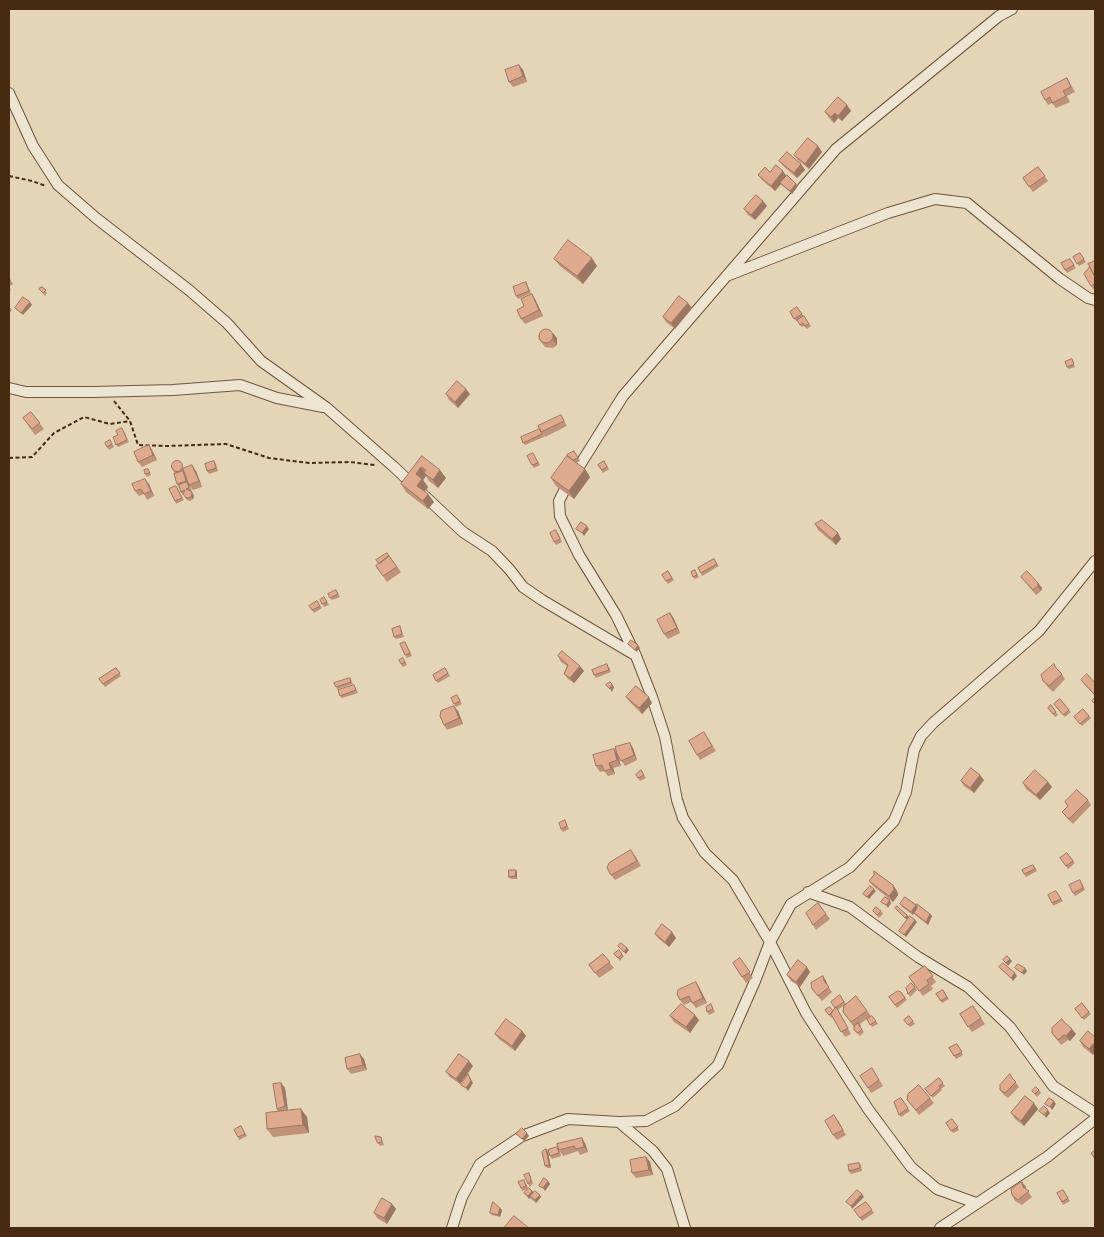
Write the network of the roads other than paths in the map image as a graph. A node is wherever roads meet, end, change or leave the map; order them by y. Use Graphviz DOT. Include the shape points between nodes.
graph roads {
  1 [pos="1012,9"];
  2 [pos="9,93"];
  3 [pos="728,275"];
  4 [pos="1095,300"];
  5 [pos="9,388"];
  6 [pos="327,408"];
  7 [pos="1095,561"];
  8 [pos="636,656"];
  9 [pos="808,892"];
  10 [pos="770,942"];
  11 [pos="1095,1113"];
  12 [pos="1095,1119"];
  13 [pos="619,1122"];
  14 [pos="976,1203"];
  15 [pos="452,1228"];
  16 [pos="685,1228"];
  17 [pos="940,1228"];
  1 -- 3 [label="street" via="999,16 836,149"];
  2 -- 6 [label="street" via="33,146 58,185 227,323 261,360"];
  3 -- 4 [label="street" via="888,213 935,199 967,203 1060,279"];
  3 -- 8 [label="street" via="623,396 559,501 560,516 579,555 616,615"];
  5 -- 6 [label="street" via="26,392 107,391 240,385 277,398"];
  6 -- 8 [label="street" via="464,532 492,551 523,587"];
  7 -- 9 [label="street" via="1039,631 921,736 914,750 906,792 894,820 850,867"];
  8 -- 10 [label="street" via="665,737 683,818 705,853 733,880"];
  9 -- 10 [label="street" via="791,904"];
  9 -- 11 [label="street" via="850,907 918,957 968,987 1010,1027 1053,1086"];
  10 -- 13 [label="street" via="718,1064 675,1106 646,1122"];
  10 -- 14 [label="street" via="806,1013 868,1109 911,1168 937,1188"];
  12 -- 14 [label="street" via="1047,1157"];
  13 -- 15 [label="street" via="568,1119 522,1136 480,1164 462,1197"];
  13 -- 16 [label="street" via="653,1151 667,1169"];
  14 -- 17 [label="street"];
}
